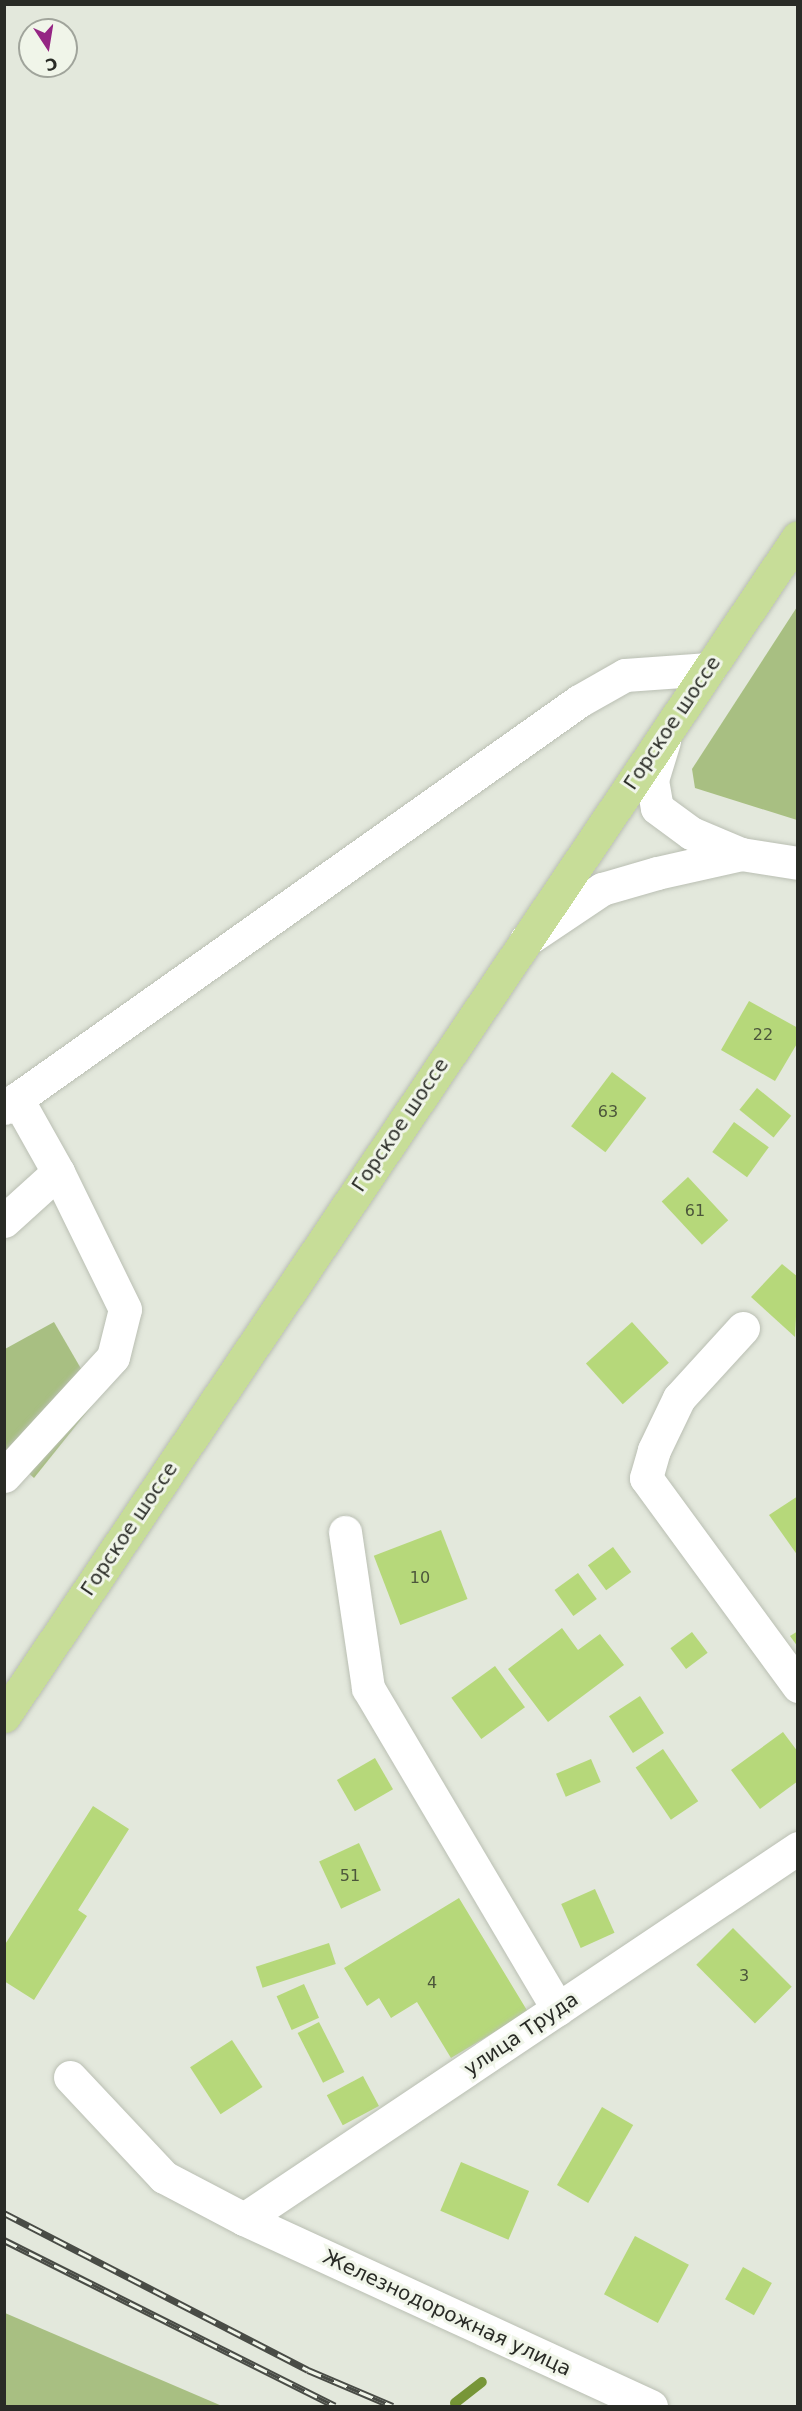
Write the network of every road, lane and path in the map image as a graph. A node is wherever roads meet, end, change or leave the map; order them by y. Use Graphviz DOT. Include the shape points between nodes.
graph roads {
  1 [pos="798,537"];
  2 [pos="709,669"];
  3 [pos="667,730"];
  4 [pos="741,854"];
  5 [pos="798,863"];
  6 [pos="522,942"];
  7 [pos="11,1103"];
  8 [pos="58,1172"];
  9 [pos="4,1221"];
  10 [pos="743,1328"];
  11 [pos="4,1476"];
  12 [pos="345,1532"];
  13 [pos="798,1686"];
  14 [pos="4,1716"];
  15 [pos="798,1848"];
  16 [pos="558,2009"];
  17 [pos="70,2077"];
  18 [pos="244,2219"];
  19 [pos="651,2406"];
  1 -- 2 [label="main road, Горское шоссе"];
  2 -- 3 [label="main road, Горское шоссе"];
  2 -- 7 [label="street" via="625,675 579,701"];
  3 -- 4 [label="street" via="652,780 657,808 691,833"];
  3 -- 6 [label="main road, Горское шоссе"];
  4 -- 5 [label="street"];
  4 -- 6 [label="street" via="602,889"];
  6 -- 14 [label="main road, Горское шоссе"];
  7 -- 8 [label="street"];
  8 -- 9 [label="street"];
  8 -- 11 [label="street" via="125,1309 113,1357"];
  10 -- 13 [label="street" via="679,1398 654,1450 646,1478"];
  12 -- 16 [label="street" via="368,1688"];
  15 -- 16 [label="street, улица Труда"];
  16 -- 18 [label="street, улица Труда"];
  17 -- 18 [label="street, Железнодорожная улица" via="164,2177"];
  18 -- 19 [label="street, Железнодорожная улица"];
}
